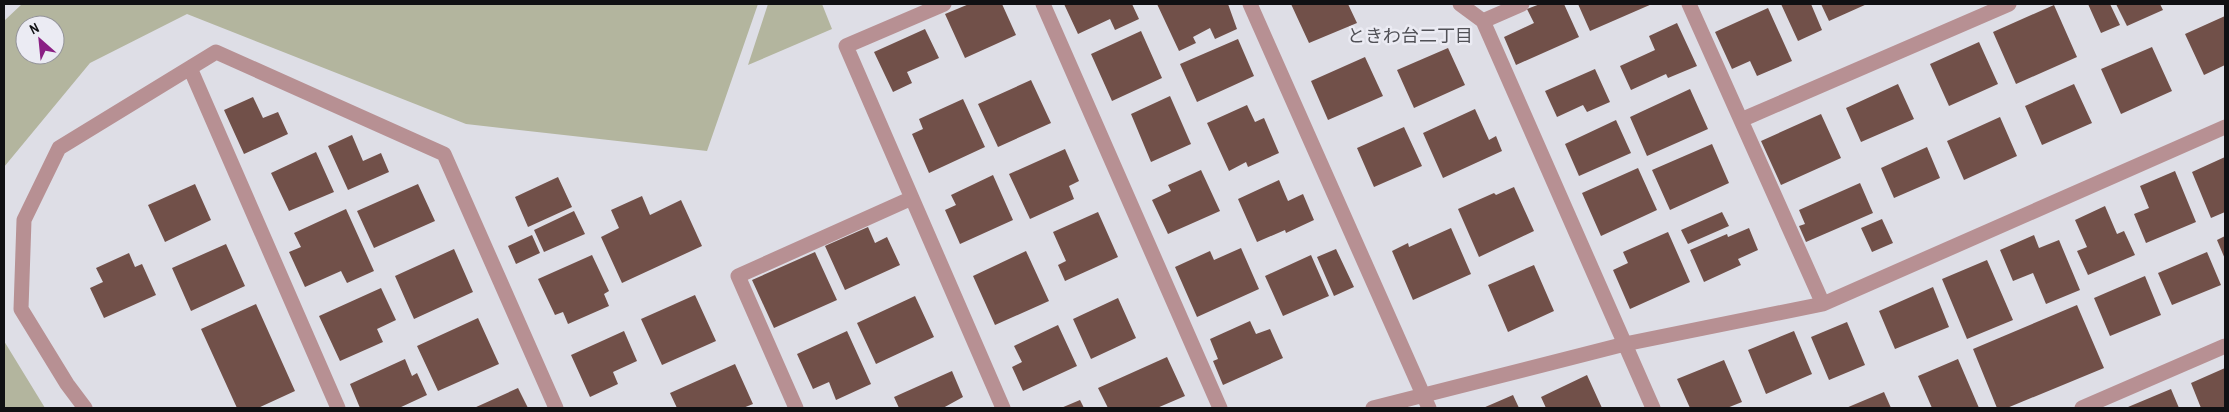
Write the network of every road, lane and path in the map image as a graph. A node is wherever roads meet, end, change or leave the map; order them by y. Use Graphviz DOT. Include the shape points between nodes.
graph roads {
  1 [pos="944,4"];
  2 [pos="1043,4"];
  3 [pos="1250,4"];
  4 [pos="1460,4"];
  5 [pos="1522,4"];
  6 [pos="1689,4"];
  7 [pos="2009,4"];
  8 [pos="1483,21"];
  9 [pos="190,68"];
  10 [pos="1741,120"];
  11 [pos="2225,127"];
  12 [pos="912,198"];
  13 [pos="1823,304"];
  14 [pos="1625,344"];
  15 [pos="2225,346"];
  16 [pos="1426,402"];
  17 [pos="85,408"];
  18 [pos="338,408"];
  19 [pos="556,408"];
  20 [pos="796,408"];
  21 [pos="1003,408"];
  22 [pos="1220,408"];
  23 [pos="1372,408"];
  24 [pos="1653,408"];
  25 [pos="2082,408"];
  1 -- 12 [label="street" via="846,46"];
  2 -- 22 [label="street"];
  3 -- 16 [label="street"];
  4 -- 8 [label="street"];
  5 -- 8 [label="street"];
  6 -- 10 [label="street"];
  7 -- 10 [label="street"];
  8 -- 14 [label="street"];
  9 -- 17 [label="street" via="59,148 24,220 21,309"];
  9 -- 18 [label="street"];
  9 -- 19 [label="street" via="216,52 444,154"];
  10 -- 13 [label="street"];
  11 -- 13 [label="street"];
  12 -- 20 [label="street" via="738,276"];
  12 -- 21 [label="street"];
  13 -- 14 [label="street"];
  14 -- 16 [label="street"];
  14 -- 24 [label="street"];
  15 -- 25 [label="street"];
  16 -- 23 [label="street"];
}
